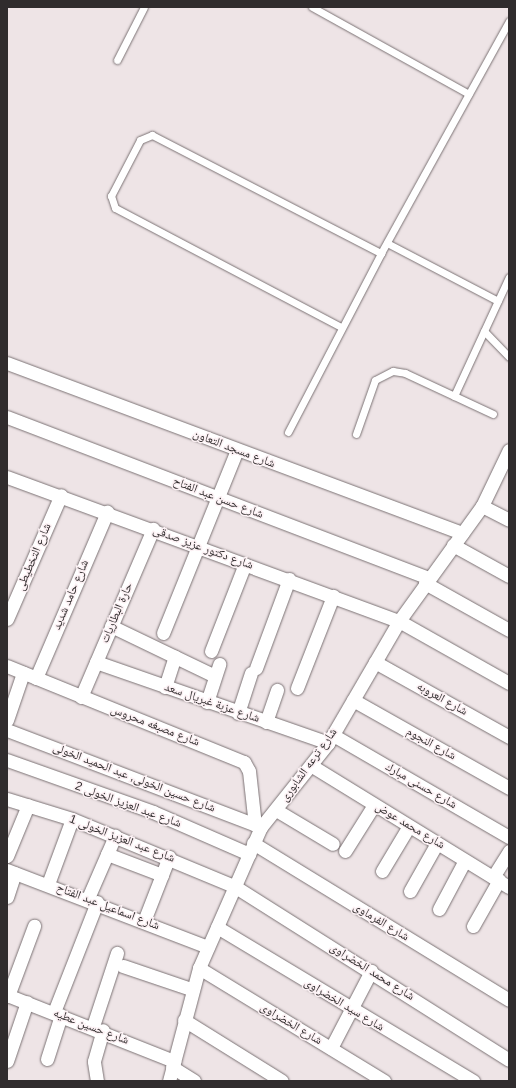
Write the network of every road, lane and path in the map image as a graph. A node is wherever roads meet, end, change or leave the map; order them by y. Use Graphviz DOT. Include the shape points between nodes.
graph roads {
  1 [pos="144,7"];
  2 [pos="312,7"];
  3 [pos="509,21"];
  4 [pos="118,60"];
  5 [pos="470,94"];
  6 [pos="387,243"];
  7 [pos="381,253"];
  8 [pos="509,277"];
  9 [pos="498,301"];
  10 [pos="341,327"];
  11 [pos="484,331"];
  12 [pos="509,357"];
  13 [pos="7,363"];
  14 [pos="454,396"];
  15 [pos="493,414"];
  16 [pos="7,417"];
  17 [pos="288,432"];
  18 [pos="356,434"];
  19 [pos="237,450"];
  20 [pos="509,450"];
  21 [pos="505,467"];
  22 [pos="7,477"];
  23 [pos="61,495"];
  24 [pos="217,499"];
  25 [pos="482,506"];
  26 [pos="107,512"];
  27 [pos="509,520"];
  28 [pos="153,529"];
  29 [pos="462,533"];
  30 [pos="453,545"];
  31 [pos="198,546"];
  32 [pos="245,564"];
  33 [pos="509,576"];
  34 [pos="288,580"];
  35 [pos="427,580"];
  36 [pos="333,596"];
  37 [pos="7,619"];
  38 [pos="399,620"];
  39 [pos="111,626"];
  40 [pos="509,630"];
  41 [pos="163,633"];
  42 [pos="211,651"];
  43 [pos="175,657"];
  44 [pos="96,662"];
  45 [pos="375,662"];
  46 [pos="7,666"];
  47 [pos="23,674"];
  48 [pos="36,678"];
  49 [pos="509,683"];
  50 [pos="164,687"];
  51 [pos="297,688"];
  52 [pos="277,690"];
  53 [pos="81,697"];
  54 [pos="353,700"];
  55 [pos="207,702"];
  56 [pos="238,712"];
  57 [pos="7,720"];
  58 [pos="266,722"];
  59 [pos="7,730"];
  60 [pos="509,737"];
  61 [pos="331,739"];
  62 [pos="7,760"];
  63 [pos="312,766"];
  64 [pos="509,788"];
  65 [pos="7,799"];
  66 [pos="374,804"];
  67 [pos="28,806"];
  68 [pos="276,810"];
  69 [pos="72,819"];
  70 [pos="258,826"];
  71 [pos="409,826"];
  72 [pos="115,836"];
  73 [pos="509,837"];
  74 [pos="438,843"];
  75 [pos="333,844"];
  76 [pos="251,848"];
  77 [pos="345,851"];
  78 [pos="509,851"];
  79 [pos="107,854"];
  80 [pos="7,856"];
  81 [pos="169,857"];
  82 [pos="465,860"];
  83 [pos="11,871"];
  84 [pos="382,871"];
  85 [pos="162,875"];
  86 [pos="500,881"];
  87 [pos="48,884"];
  88 [pos="234,886"];
  89 [pos="410,891"];
  90 [pos="7,897"];
  91 [pos="93,900"];
  92 [pos="439,908"];
  93 [pos="144,921"];
  94 [pos="34,926"];
  95 [pos="473,926"];
  96 [pos="216,927"];
  97 [pos="208,947"];
  98 [pos="117,953"];
  99 [pos="123,966"];
  100 [pos="199,968"];
  101 [pos="371,971"];
  102 [pos="191,988"];
  103 [pos="8,996"];
  104 [pos="509,1000"];
  105 [pos="26,1002"];
  106 [pos="351,1010"];
  107 [pos="58,1013"];
  108 [pos="184,1020"];
  109 [pos="98,1028"];
  110 [pos="331,1048"];
  111 [pos="47,1059"];
  112 [pos="509,1060"];
  113 [pos="7,1061"];
  114 [pos="173,1064"];
  115 [pos="97,1081"];
  116 [pos="169,1081"];
  117 [pos="194,1081"];
  118 [pos="282,1081"];
  119 [pos="384,1081"];
  120 [pos="473,1081"];
  1 -- 4 [label="lane"];
  2 -- 5 [label="lane"];
  3 -- 5 [label="lane"];
  5 -- 6 [label="lane"];
  6 -- 7 [label="lane"];
  6 -- 9 [label="lane"];
  7 -- 10 [label="lane"];
  7 -- 10 [label="lane" via="152,135 144,135 140,140 112,196 114,208"];
  8 -- 9 [label="lane"];
  9 -- 11 [label="lane"];
  10 -- 17 [label="lane"];
  11 -- 12 [label="lane"];
  11 -- 14 [label="lane"];
  13 -- 19 [label="street, شارع مسجد التعاون"];
  14 -- 15 [label="lane"];
  14 -- 18 [label="lane" via="405,372 388,372 376,380"];
  16 -- 24 [label="street, شارع حسن عبد الفتاح"];
  19 -- 24 [label="street"];
  19 -- 29 [label="street, شارع مسجد التعاون"];
  20 -- 21 [label="street, شارع ترعه الشابورى"];
  21 -- 25 [label="street, شارع ترعه الشابورى"];
  22 -- 23 [label="street, شارع دكتور عزيز صدقى"];
  23 -- 26 [label="street, شارع دكتور عزيز صدقى"];
  23 -- 37 [label="street, شارع التخطيطى"];
  24 -- 31 [label="street"];
  24 -- 35 [label="street, شارع حسن عبد الفتاح"];
  25 -- 27 [label="street"];
  25 -- 29 [label="street, شارع ترعه الشابورى"];
  26 -- 28 [label="street, شارع دكتور عزيز صدقى"];
  26 -- 48 [label="street, شارع حامد شديد"];
  28 -- 31 [label="street, شارع دكتور عزيز صدقى"];
  28 -- 39 [label="street, حارة البطاريات"];
  29 -- 30 [label="street, شارع ترعه الشابورى"];
  30 -- 33 [label="street"];
  30 -- 35 [label="street, شارع ترعه الشابورى"];
  31 -- 32 [label="street, شارع دكتور عزيز صدقى"];
  31 -- 41 [label="street"];
  32 -- 34 [label="street, شارع دكتور عزيز صدقى"];
  32 -- 42 [label="street"];
  34 -- 36 [label="street, شارع دكتور عزيز صدقى"];
  34 -- 56 [label="street"];
  35 -- 38 [label="street, شارع ترعه الشابورى"];
  35 -- 40 [label="street, شارع حسن عبد الفتاح"];
  36 -- 38 [label="street, شارع دكتور عزيز صدقى"];
  36 -- 51 [label="street"];
  38 -- 45 [label="street, شارع ترعه الشابورى"];
  38 -- 49 [label="street, شارع دكتور عزيز صدقى"];
  39 -- 43 [label="street"];
  39 -- 44 [label="street, حارة البطاريات"];
  43 -- 50 [label="street"];
  43 -- 55 [label="street" via="217,670"];
  44 -- 50 [label="street, شارع عزبة غبريال سعد"];
  44 -- 53 [label="street, حارة البطاريات"];
  45 -- 54 [label="street, شارع ترعه الشابورى"];
  45 -- 60 [label="street, شارع العروبه"];
  46 -- 47 [label="street, شارع مصبغه محروس"];
  47 -- 48 [label="street, شارع مصبغه محروس"];
  47 -- 57 [label="street"];
  48 -- 53 [label="street, شارع مصبغه محروس"];
  50 -- 55 [label="street, شارع عزبة غبريال سعد"];
  52 -- 58 [label="street"];
  53 -- 70 [label="street, شارع مصبغه محروس" via="244,762 249,771"];
  54 -- 61 [label="street, شارع ترعه الشابورى"];
  54 -- 64 [label="street, شارع النجوم"];
  55 -- 56 [label="street, شارع عزبة غبريال سعد"];
  56 -- 58 [label="street, شارع عزبة غبريال سعد"];
  58 -- 61 [label="street, شارع عزبة غبريال سعد"];
  59 -- 70 [label="street, شارع حسين الخولى, عبد الحميد الخولى"];
  61 -- 63 [label="street, شارع ترعه الشابورى"];
  61 -- 73 [label="street, شارع حسنى مبارك"];
  62 -- 76 [label="street, شارع عبد العزيز الخولى 2"];
  63 -- 66 [label="street, شارع محمد عوض"];
  63 -- 68 [label="street, شارع ترعه الشابورى"];
  65 -- 67 [label="street, شارع عبد العزيز الخولى 1"];
  66 -- 71 [label="street, شارع محمد عوض"];
  66 -- 77 [label="street"];
  67 -- 69 [label="street, شارع عبد العزيز الخولى 1"];
  67 -- 80 [label="street"];
  68 -- 70 [label="street, شارع ترعه الشابورى"];
  68 -- 75 [label="street"];
  69 -- 72 [label="street, شارع عبد العزيز الخولى 1"];
  69 -- 87 [label="street"];
  70 -- 76 [label="street, شارع ترعه الشابورى"];
  71 -- 74 [label="street, شارع محمد عوض"];
  71 -- 84 [label="street"];
  72 -- 79 [label="street"];
  72 -- 81 [label="street, شارع عبد العزيز الخولى 1"];
  74 -- 82 [label="street, شارع محمد عوض"];
  74 -- 89 [label="street"];
  76 -- 88 [label="street, شارع ترعه الشابورى"];
  76 -- 104 [label="street, شارع الفرماوى"];
  78 -- 86 [label="street"];
  79 -- 85 [label="street"];
  79 -- 91 [label="street"];
  81 -- 85 [label="street"];
  81 -- 88 [label="street, شارع عبد العزيز الخولى 1"];
  82 -- 86 [label="street, شارع محمد عوض"];
  82 -- 92 [label="street"];
  83 -- 87 [label="street, شارع اسماعيل عبد الفتاح"];
  83 -- 90 [label="street"];
  85 -- 93 [label="street"];
  86 -- 95 [label="street"];
  87 -- 91 [label="street, شارع اسماعيل عبد الفتاح"];
  88 -- 96 [label="street, شارع ترعه الشابورى"];
  88 -- 101 [label="street, شارع محمد الخضراوى"];
  91 -- 93 [label="street, شارع اسماعيل عبد الفتاح"];
  91 -- 107 [label="street"];
  93 -- 97 [label="street, شارع اسماعيل عبد الفتاح"];
  94 -- 103 [label="street"];
  96 -- 97 [label="street, شارع ترعه الشابورى"];
  96 -- 106 [label="street, شارع سيد الخضراوى"];
  97 -- 100 [label="street, شارع ترعه الشابورى"];
  98 -- 109 [label="street"];
  99 -- 102 [label="street"];
  100 -- 102 [label="street, شارع ترعه الشابورى"];
  100 -- 110 [label="street, شارع الخضراوى"];
  101 -- 106 [label="street"];
  101 -- 112 [label="street, شارع محمد الخضراوى"];
  102 -- 108 [label="street, شارع ترعه الشابورى"];
  103 -- 105 [label="street, شارع حسين عطيه"];
  105 -- 107 [label="street, شارع حسين عطيه"];
  105 -- 113 [label="street"];
  106 -- 110 [label="street"];
  106 -- 120 [label="street, شارع سيد الخضراوى"];
  107 -- 109 [label="street, شارع حسين عطيه"];
  107 -- 111 [label="street"];
  108 -- 114 [label="street, شارع ترعه الشابورى"];
  108 -- 118 [label="street"];
  109 -- 114 [label="street, شارع حسين عطيه"];
  109 -- 115 [label="street" via="94,1061"];
  110 -- 119 [label="street, شارع الخضراوى"];
  114 -- 116 [label="street, شارع ترعه الشابورى"];
  114 -- 117 [label="street, شارع حسين عطيه"];
}
